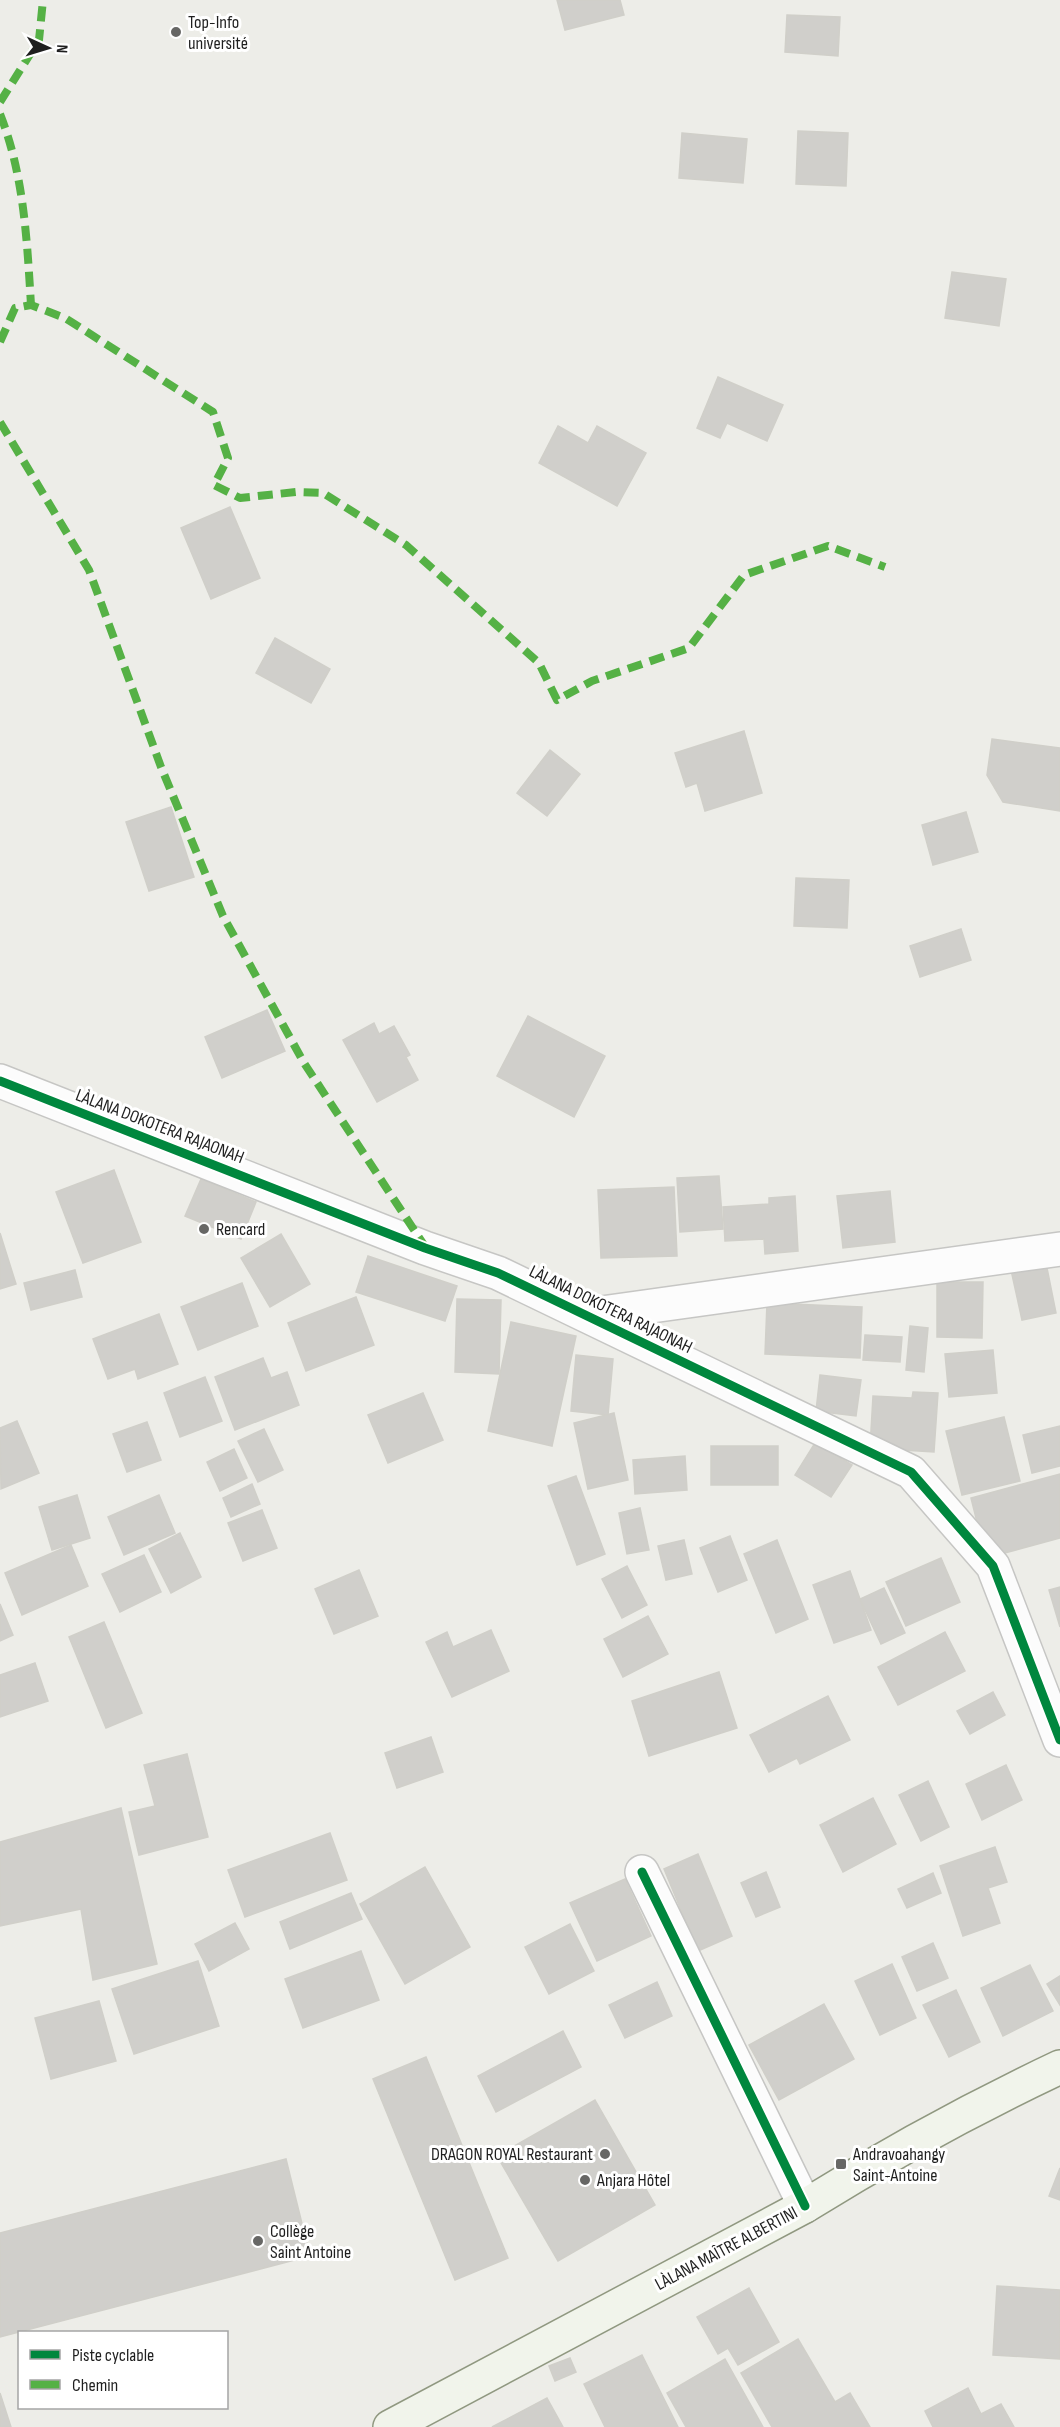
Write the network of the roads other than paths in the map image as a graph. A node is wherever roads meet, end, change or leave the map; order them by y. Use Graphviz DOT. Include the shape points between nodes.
graph roads {
  1 [pos="0,1081"];
  2 [pos="1060,1249"];
  3 [pos="587,1315"];
  4 [pos="1060,1740"];
  5 [pos="642,1872"];
  6 [pos="1060,2067"];
  7 [pos="1024,2084"];
  8 [pos="1060,2088"];
  9 [pos="805,2206"];
  10 [pos="390,2427"];
  1 -- 3 [label="street, LÀLANA DOKOTERA RAJAONAH" via="498,1273"];
  2 -- 3 [label="street"];
  3 -- 4 [label="street, LÀLANA DOKOTERA RAJAONAH" via="911,1472 993,1566"];
  5 -- 9 [label="street"];
  6 -- 7 [label="main road, LÀLANA MAÎTRE ALBERTINI"];
  7 -- 8 [label="main road"];
  7 -- 9 [label="main road, LÀLANA MAÎTRE ALBERTINI"];
  9 -- 10 [label="main road, LÀLANA MAÎTRE ALBERTINI"];
}
